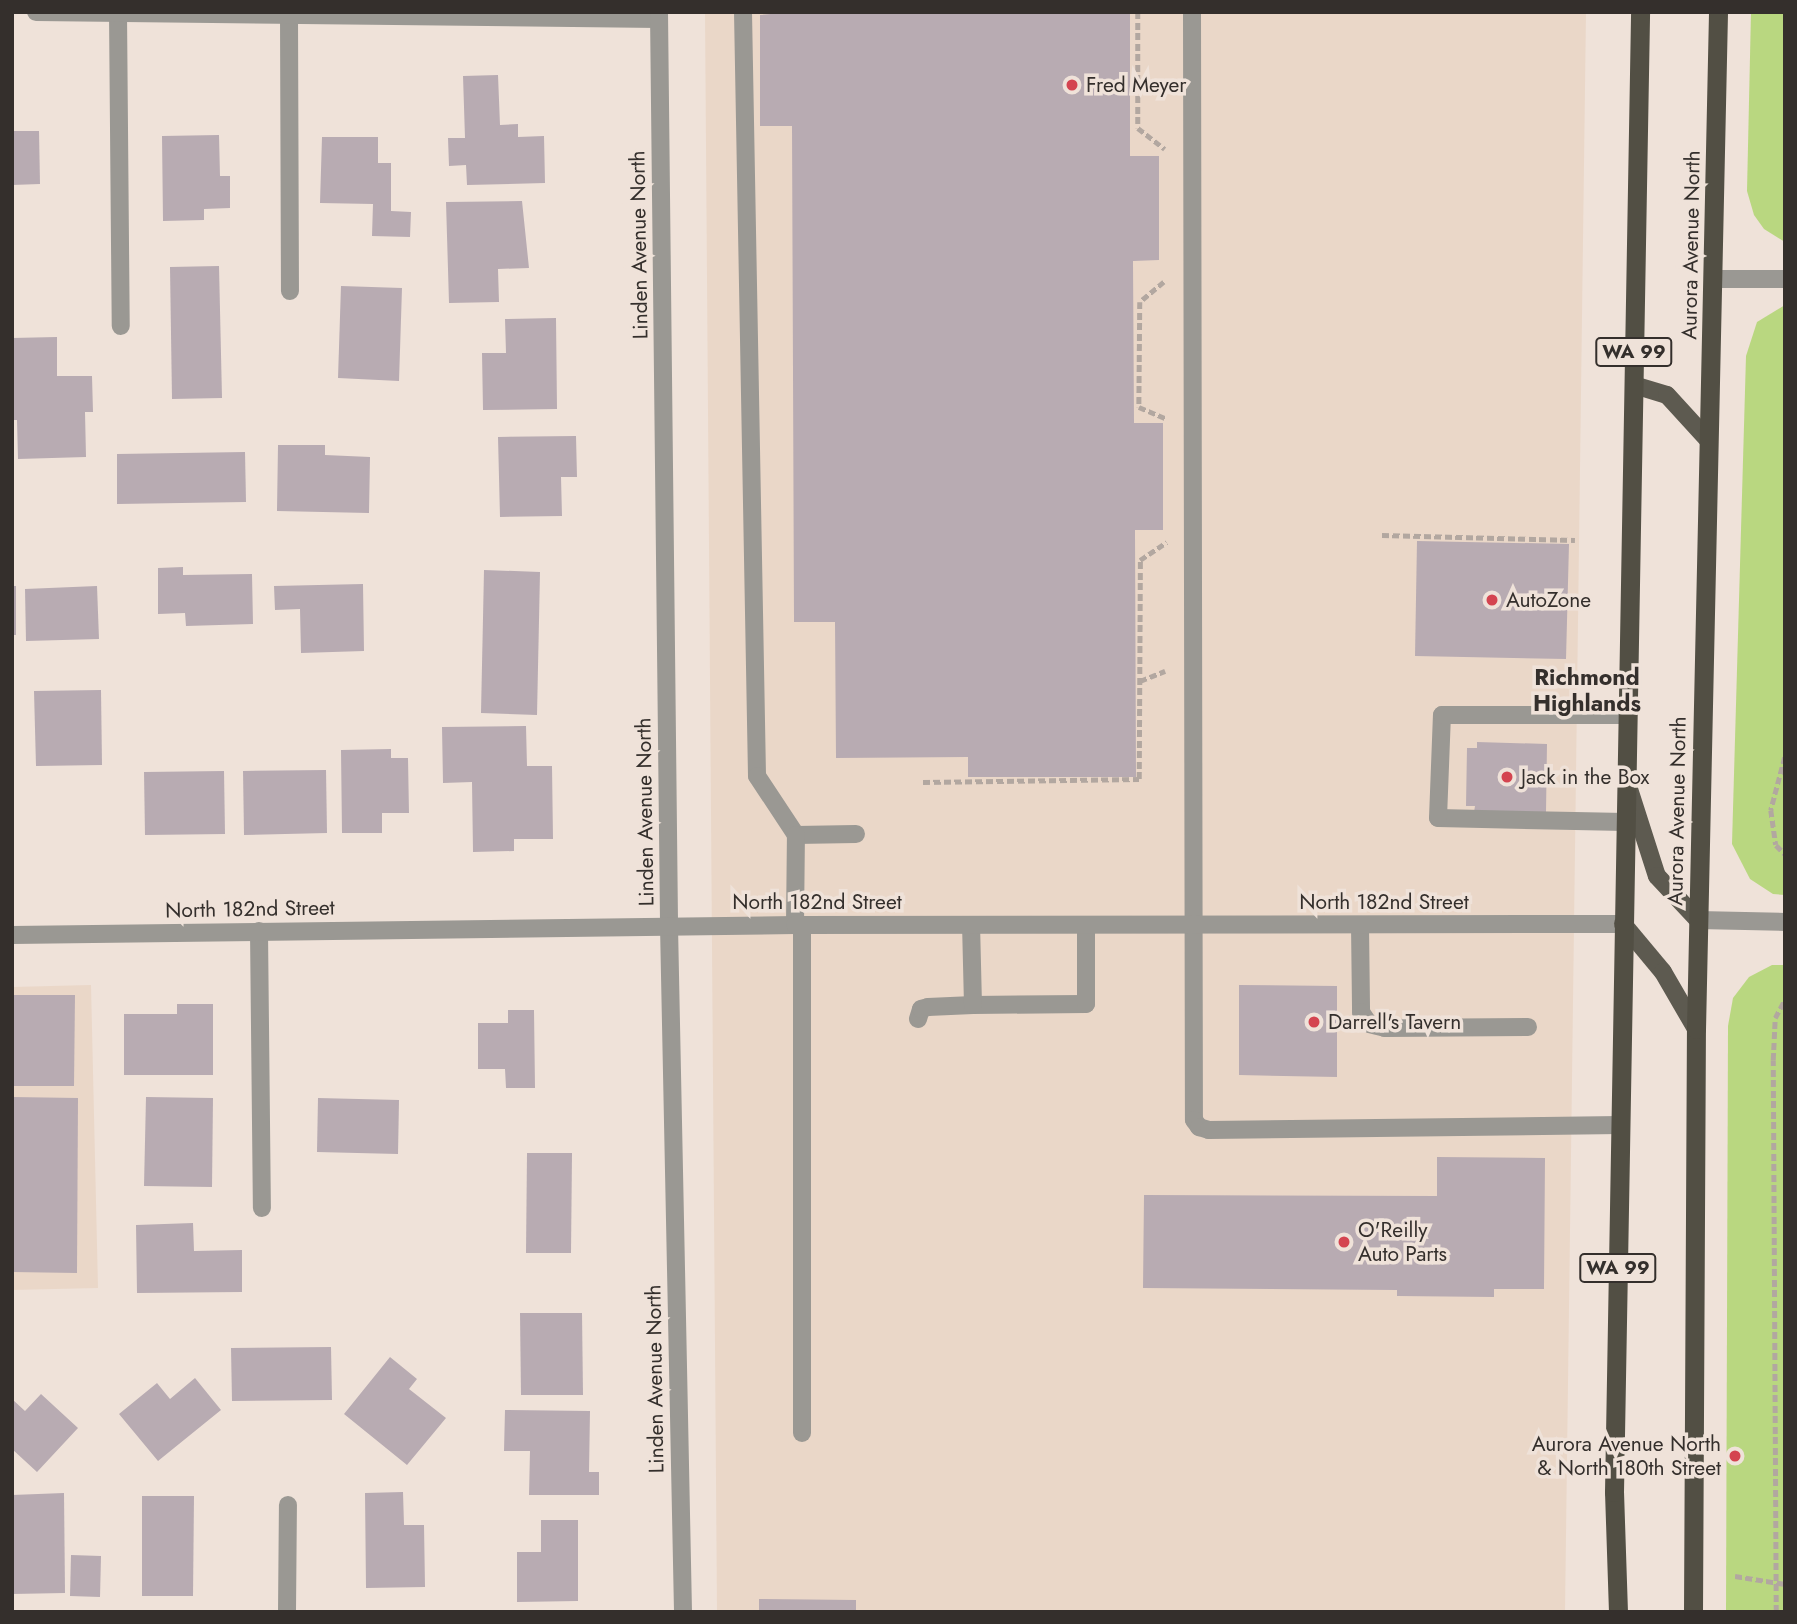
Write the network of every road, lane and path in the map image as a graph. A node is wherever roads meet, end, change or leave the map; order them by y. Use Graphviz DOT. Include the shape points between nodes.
graph roads {
  1 [pos="36,12"];
  2 [pos="743,12"];
  3 [pos="1138,12"];
  4 [pos="1192,12"];
  5 [pos="1640,12"];
  6 [pos="1717,12"];
  7 [pos="118,13"];
  8 [pos="388,14"];
  9 [pos="289,15"];
  10 [pos="659,15"];
  11 [pos="1167,151"];
  12 [pos="1166,268"];
  13 [pos="1785,278"];
  14 [pos="1715,279"];
  15 [pos="290,290"];
  16 [pos="121,326"];
  17 [pos="1634,385"];
  18 [pos="1168,433"];
  19 [pos="1709,442"];
  20 [pos="1168,528"];
  21 [pos="1382,535"];
  22 [pos="1574,540"];
  23 [pos="1628,715"];
  24 [pos="1785,757"];
  25 [pos="923,782"];
  26 [pos="1627,782"];
  27 [pos="1625,822"];
  28 [pos="856,834"];
  29 [pos="796,835"];
  30 [pos="1785,854"];
  31 [pos="1698,920"];
  32 [pos="1785,922"];
  33 [pos="1623,924"];
  34 [pos="799,925"];
  35 [pos="971,925"];
  36 [pos="1086,925"];
  37 [pos="1191,925"];
  38 [pos="1360,925"];
  39 [pos="669,926"];
  40 [pos="259,931"];
  41 [pos="12,935"];
  42 [pos="1785,999"];
  43 [pos="973,1006"];
  44 [pos="918,1020"];
  45 [pos="1528,1027"];
  46 [pos="1696,1029"];
  47 [pos="1620,1125"];
  48 [pos="262,1208"];
  49 [pos="802,1433"];
  50 [pos="288,1505"];
  51 [pos="1735,1576"];
  52 [pos="1776,1584"];
  53 [pos="1785,1584"];
  54 [pos="287,1612"];
  55 [pos="682,1612"];
  56 [pos="1618,1612"];
  57 [pos="1693,1612"];
  58 [pos="1776,1612"];
  1 -- 7 [label="street"];
  2 -- 29 [label="street" via="757,775"];
  3 -- 11 [label="path" via="1138,128"];
  4 -- 37 [label="street"];
  5 -- 17 [label="highway, WA 99"];
  6 -- 14 [label="highway, Aurora Avenue North"];
  7 -- 9 [label="street"];
  7 -- 16 [label="street"];
  8 -- 9 [label="street"];
  8 -- 10 [label="street"];
  9 -- 15 [label="street"];
  10 -- 39 [label="street, Linden Avenue North"];
  12 -- 18 [label="path" via="1166,281 1140,302 1139,407 1168,419"];
  13 -- 14 [label="street"];
  14 -- 19 [label="highway, Aurora Avenue North"];
  17 -- 19 [label="main road" via="1667,395"];
  17 -- 23 [label="highway, WA 99"];
  19 -- 31 [label="highway, Aurora Avenue North"];
  20 -- 25 [label="path" via="1168,542 1140,560 1139,779"];
  21 -- 22 [label="path"];
  23 -- 26 [label="highway, WA 99"];
  23 -- 27 [label="street" via="1442,715 1438,818"];
  24 -- 30 [label="path" via="1772,810 1776,845"];
  26 -- 27 [label="highway, WA 99"];
  26 -- 31 [label="main road" via="1657,876"];
  27 -- 33 [label="highway, WA 99"];
  28 -- 29 [label="street"];
  29 -- 34 [label="street"];
  31 -- 32 [label="street"];
  31 -- 46 [label="highway, Aurora Avenue North"];
  33 -- 38 [label="street, North 182nd Street"];
  33 -- 46 [label="main road" via="1663,972"];
  33 -- 47 [label="highway, WA 99"];
  34 -- 35 [label="street, North 182nd Street"];
  34 -- 39 [label="street, North 182nd Street"];
  34 -- 49 [label="street"];
  35 -- 36 [label="street, North 182nd Street"];
  35 -- 43 [label="street"];
  36 -- 37 [label="street, North 182nd Street"];
  36 -- 43 [label="street" via="1086,1004"];
  37 -- 38 [label="street, North 182nd Street"];
  37 -- 47 [label="street" via="1194,1120 1199,1127"];
  38 -- 45 [label="street" via="1361,1012 1368,1024 1385,1028"];
  39 -- 40 [label="street, North 182nd Street"];
  39 -- 55 [label="street, Linden Avenue North"];
  40 -- 41 [label="street, North 182nd Street"];
  40 -- 48 [label="street"];
  42 -- 52 [label="path" via="1775,1018 1773,1060"];
  43 -- 44 [label="street" via="928,1007 921,1009"];
  46 -- 57 [label="highway, Aurora Avenue North"];
  47 -- 56 [label="highway, WA 99" via="1614,1492"];
  50 -- 54 [label="street"];
  51 -- 52 [label="path"];
  52 -- 53 [label="path"];
  52 -- 58 [label="path"];
}
